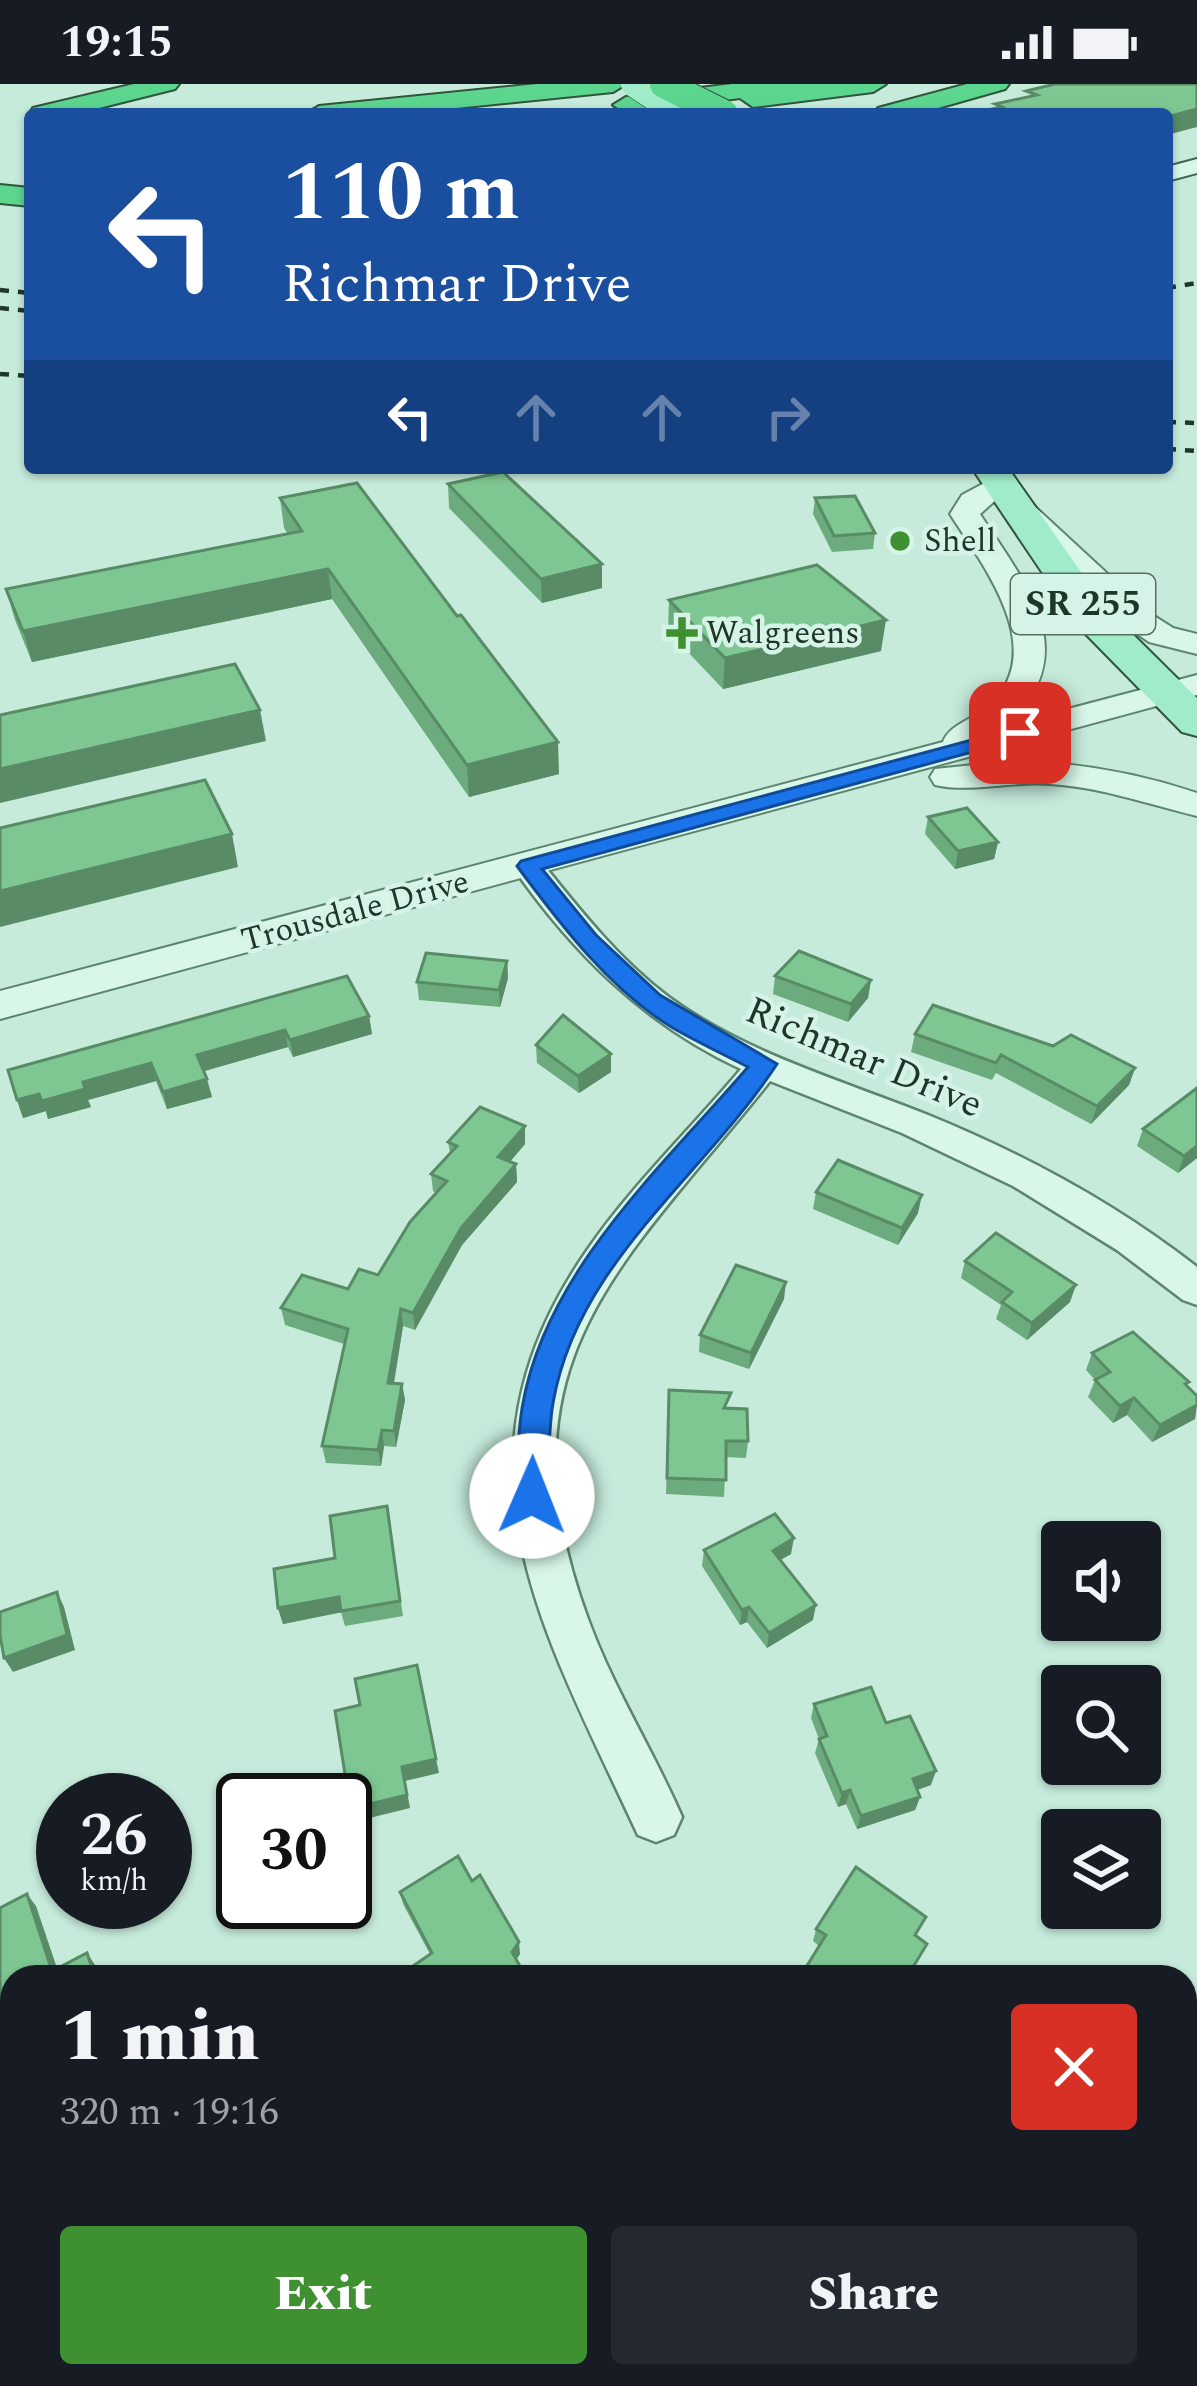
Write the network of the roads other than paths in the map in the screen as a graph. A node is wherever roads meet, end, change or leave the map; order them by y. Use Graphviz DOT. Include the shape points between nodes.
graph roads {
  1 [pos="166,84"];
  2 [pos="345,84"];
  3 [pos="526,84"];
  4 [pos="613,84"];
  5 [pos="634,84"];
  6 [pos="664,84"];
  7 [pos="681,84"];
  8 [pos="794,84"];
  9 [pos="873,84"];
  10 [pos="996,84"];
  11 [pos="67,108"];
  12 [pos="378,108"];
  13 [pos="595,108"];
  14 [pos="670,108"];
  15 [pos="683,108"];
  16 [pos="713,108"];
  17 [pos="716,108"];
  18 [pos="909,108"];
  19 [pos="999,481"];
  20 [pos="1197,644"];
  21 [pos="1187,700"];
  22 [pos="906,765"];
  23 [pos="1197,805"];
  24 [pos="528,866"];
  25 [pos="0,1004"];
  26 [pos="764,1064"];
  27 [pos="1197,1289"];
  28 [pos="656,1817"];
  1 -- 11 [label="highway"];
  2 -- 3 [label="highway"];
  4 -- 12 [label="highway"];
  5 -- 14 [label="main road, bridge"];
  6 -- 16 [label="highway, bridge"];
  7 -- 17 [label="main road, bridge"];
  8 -- 13 [label="highway"];
  9 -- 15 [label="highway"];
  10 -- 18 [label="highway"];
  19 -- 20 [label="street" via="1140,621"];
  19 -- 21 [label="main road, SR 255" via="1093,618"];
  19 -- 22 [label="street" via="965,514 1022,604 1030,667 1010,703 984,725"];
  21 -- 22 [label="street, Trousdale Drive"];
  22 -- 24 [label="street, Trousdale Drive"];
  23 -- 24 [label="street" via="1106,777 986,772 607,864"];
  24 -- 25 [label="street, Trousdale Drive"];
  24 -- 26 [label="street, Richmar Drive" via="651,1000"];
  26 -- 27 [label="street, Richmar Drive" via="1035,1178"];
  26 -- 28 [label="street" via="581,1292 547,1371 533,1435 543,1566"];
}
